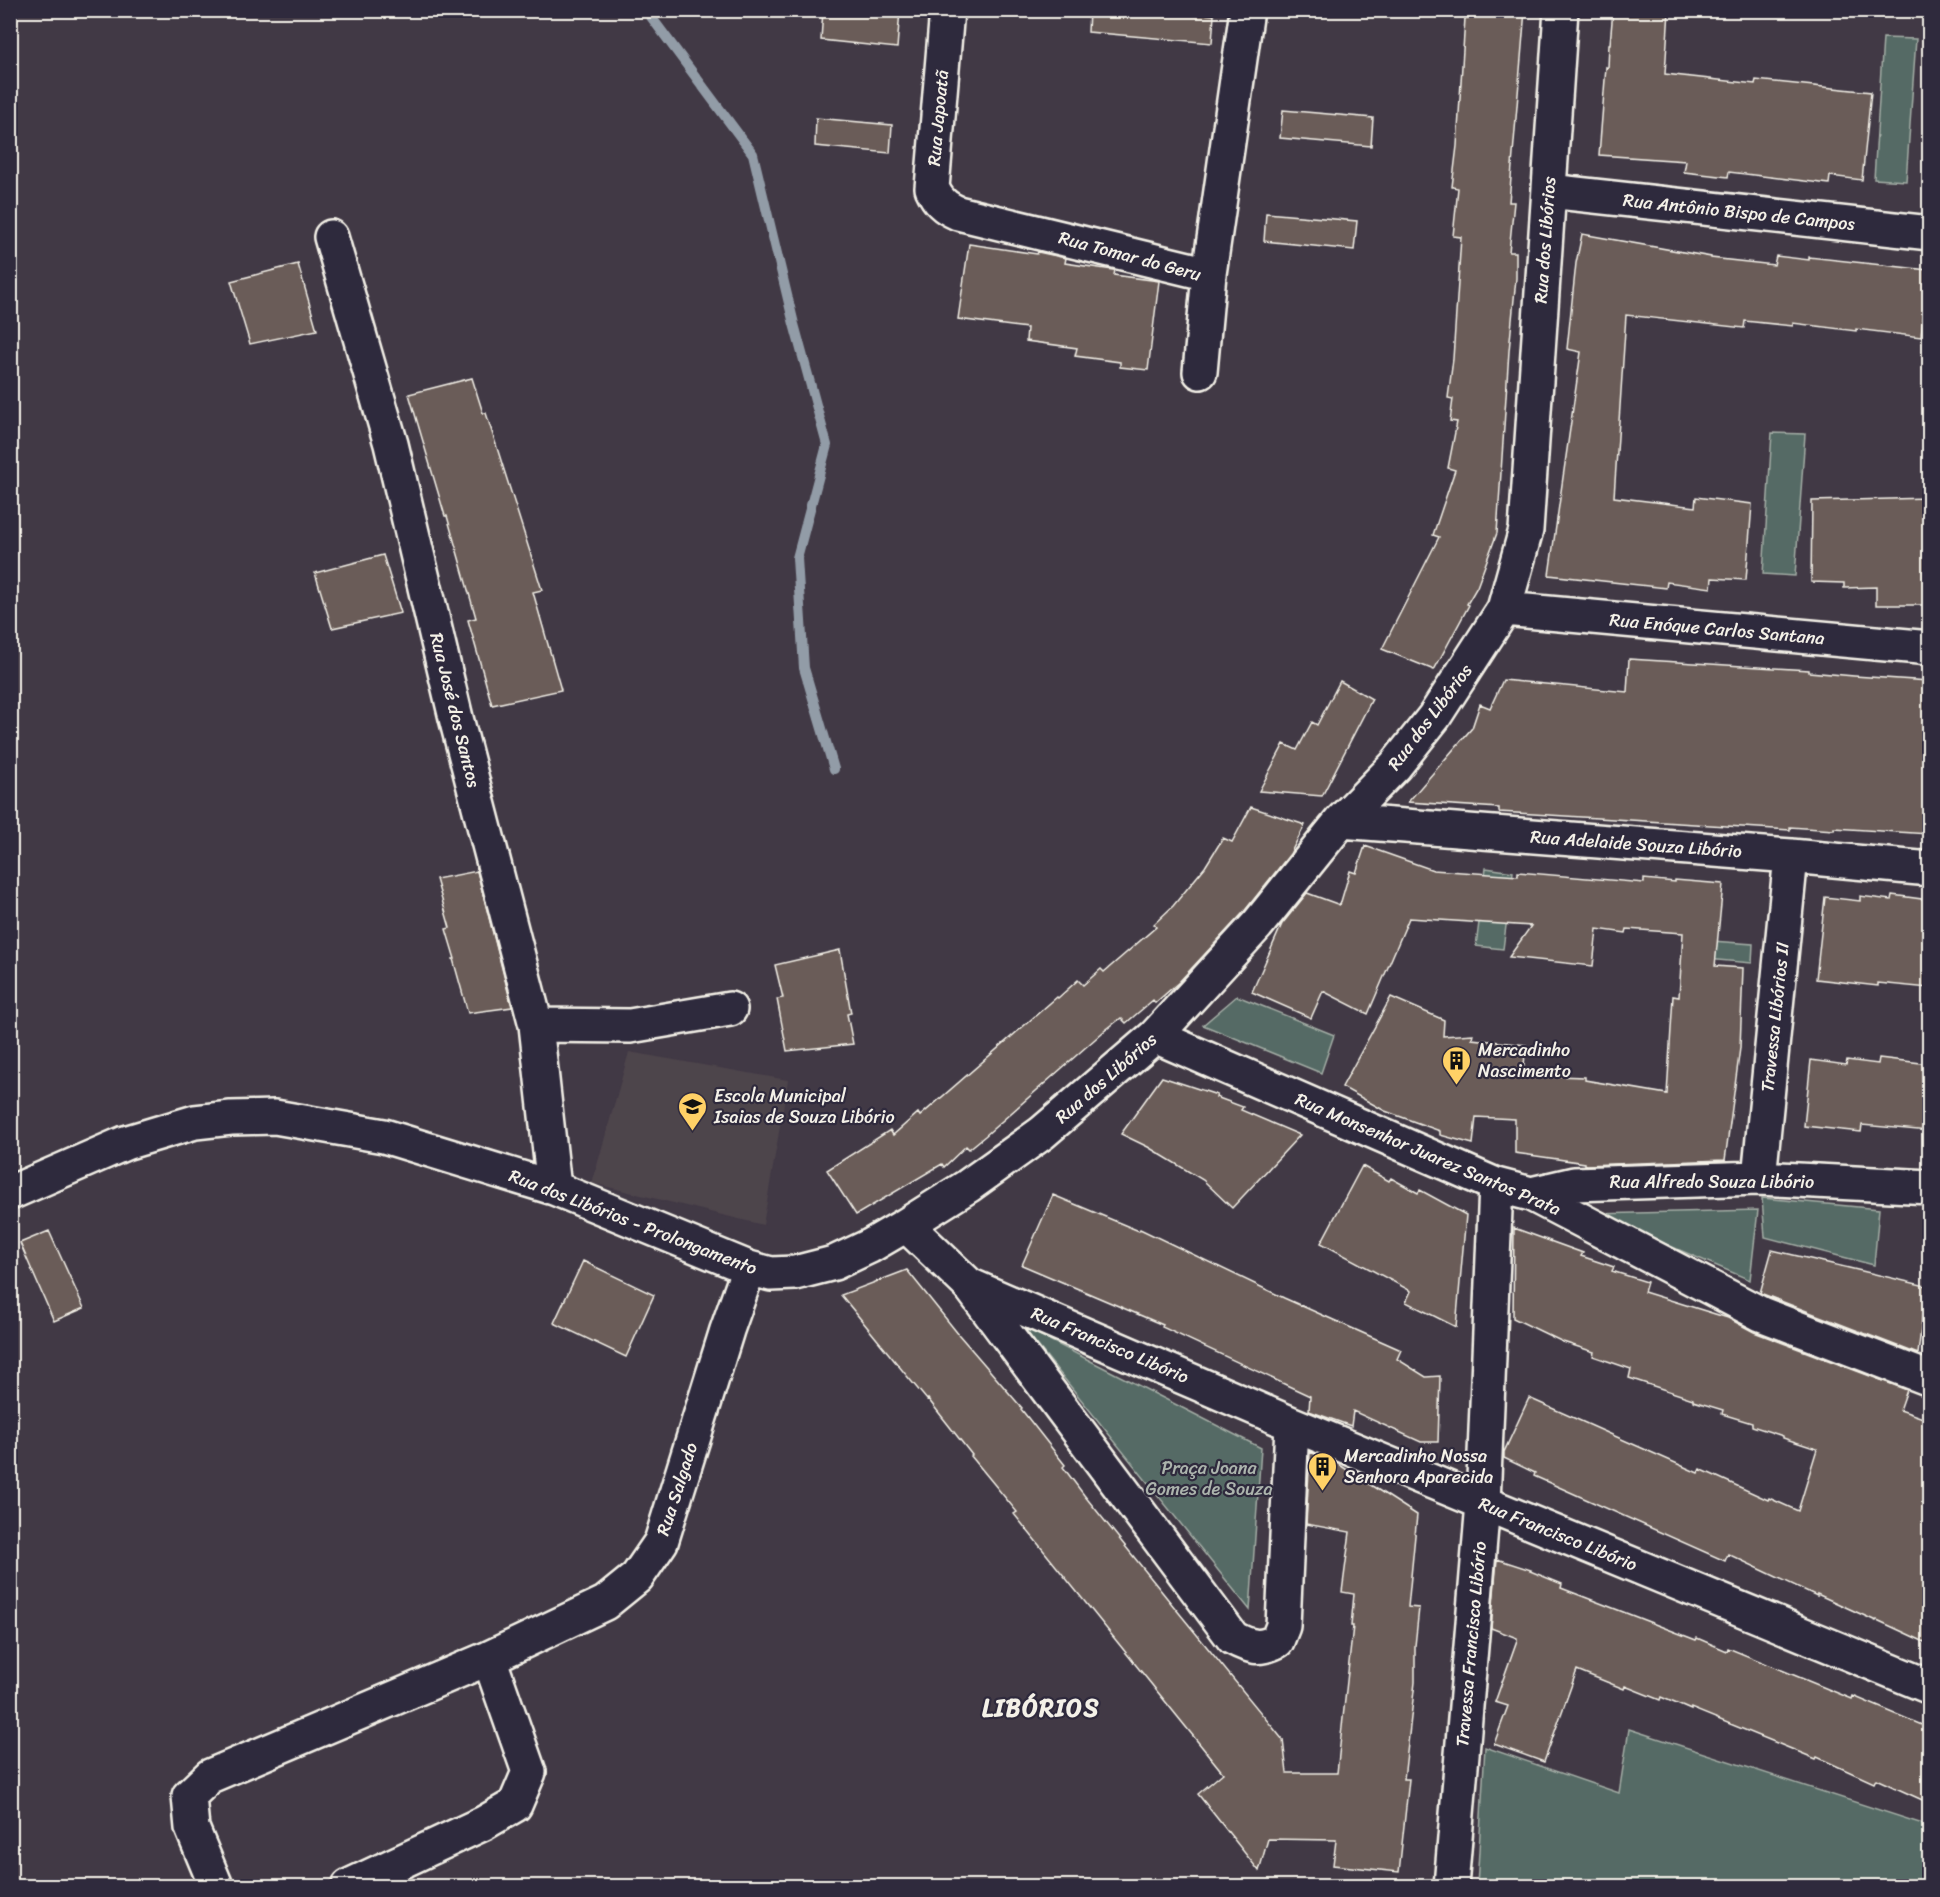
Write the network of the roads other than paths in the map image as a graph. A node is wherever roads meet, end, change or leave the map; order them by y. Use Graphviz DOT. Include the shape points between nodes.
graph roads {
  1 [pos="947,10"];
  2 [pos="1247,10"];
  3 [pos="1561,10"];
  4 [pos="1549,191"];
  5 [pos="958,213"];
  6 [pos="1929,233"];
  7 [pos="332,237"];
  8 [pos="1209,274"];
  9 [pos="1200,372"];
  10 [pos="1504,609"];
  11 [pos="1929,648"];
  12 [pos="1341,821"];
  13 [pos="1791,856"];
  14 [pos="1929,869"];
  15 [pos="730,1009"];
  16 [pos="536,1025"];
  17 [pos="1155,1036"];
  18 [pos="1759,1178"];
  19 [pos="1497,1185"];
  20 [pos="1929,1187"];
  21 [pos="554,1188"];
  22 [pos="10,1193"];
  23 [pos="1531,1194"];
  24 [pos="906,1225"];
  25 [pos="749,1268"];
  26 [pos="969,1285"];
  27 [pos="1929,1378"];
  28 [pos="1292,1424"];
  29 [pos="1483,1503"];
  30 [pos="489,1658"];
  31 [pos="1929,1687"];
  32 [pos="216,1887"];
  33 [pos="350,1887"];
  34 [pos="1450,1887"];
  1 -- 5 [label="street, Rua Japoatã" via="932,188 945,207"];
  2 -- 8 [label="street"];
  3 -- 4 [label="street, Rua dos Libórios"];
  4 -- 6 [label="street, Rua Antônio Bispo de Campos"];
  4 -- 10 [label="street, Rua dos Libórios" via="1526,530"];
  5 -- 8 [label="street, Rua Tomar do Geru"];
  7 -- 16 [label="street, Rua José dos Santos" via="392,444 456,717"];
  8 -- 9 [label="street, Rua Tomar do Geru"];
  10 -- 11 [label="street, Rua Enóque Carlos Santana"];
  10 -- 12 [label="street, Rua dos Libórios" via="1434,717 1395,766"];
  12 -- 13 [label="street, Rua Adelaide Souza Libório"];
  12 -- 17 [label="street, Rua dos Libórios" via="1257,926"];
  13 -- 14 [label="street, Rua Adelaide Souza Libório"];
  13 -- 18 [label="street, Travessa Libórios II"];
  15 -- 16 [label="street" via="630,1026"];
  16 -- 21 [label="street, Rua José dos Santos"];
  17 -- 19 [label="street, Rua Monsenhor Juarez Santos Prata"];
  17 -- 24 [label="street, Rua dos Libórios" via="1042,1133"];
  18 -- 20 [label="street, Rua Alfredo Souza Libório"];
  18 -- 23 [label="street, Rua Alfredo Souza Libório" via="1574,1184"];
  19 -- 23 [label="street, Rua Monsenhor Juarez Santos Prata"];
  19 -- 29 [label="street, Travessa Francisco Libório"];
  21 -- 22 [label="street, Rua dos Libórios - Prolongamento" via="384,1136 275,1117 195,1122 125,1143"];
  21 -- 25 [label="street, Rua dos Libórios - Prolongamento"];
  23 -- 27 [label="street, Rua Monsenhor Juarez Santos Prata" via="1761,1314"];
  24 -- 25 [label="street, Rua dos Libórios - Prolongamento" via="834,1263 795,1273 771,1274"];
  24 -- 26 [label="street, Rua Francisco Libório"];
  25 -- 30 [label="street, Rua Salgado" via="661,1542 637,1577 605,1604"];
  26 -- 28 [label="street, Rua Francisco Libório"];
  26 -- 28 [label="street" via="1233,1638 1248,1646 1265,1647 1277,1641 1282,1626"];
  28 -- 29 [label="street, Rua Francisco Libório"];
  29 -- 31 [label="street, Rua Francisco Libório"];
  29 -- 34 [label="street, Travessa Francisco Libório"];
  30 -- 32 [label="street, Rua Salgado" via="210,1776 189,1796 192,1828"];
  30 -- 33 [label="street" via="529,1773 515,1805"];
}
